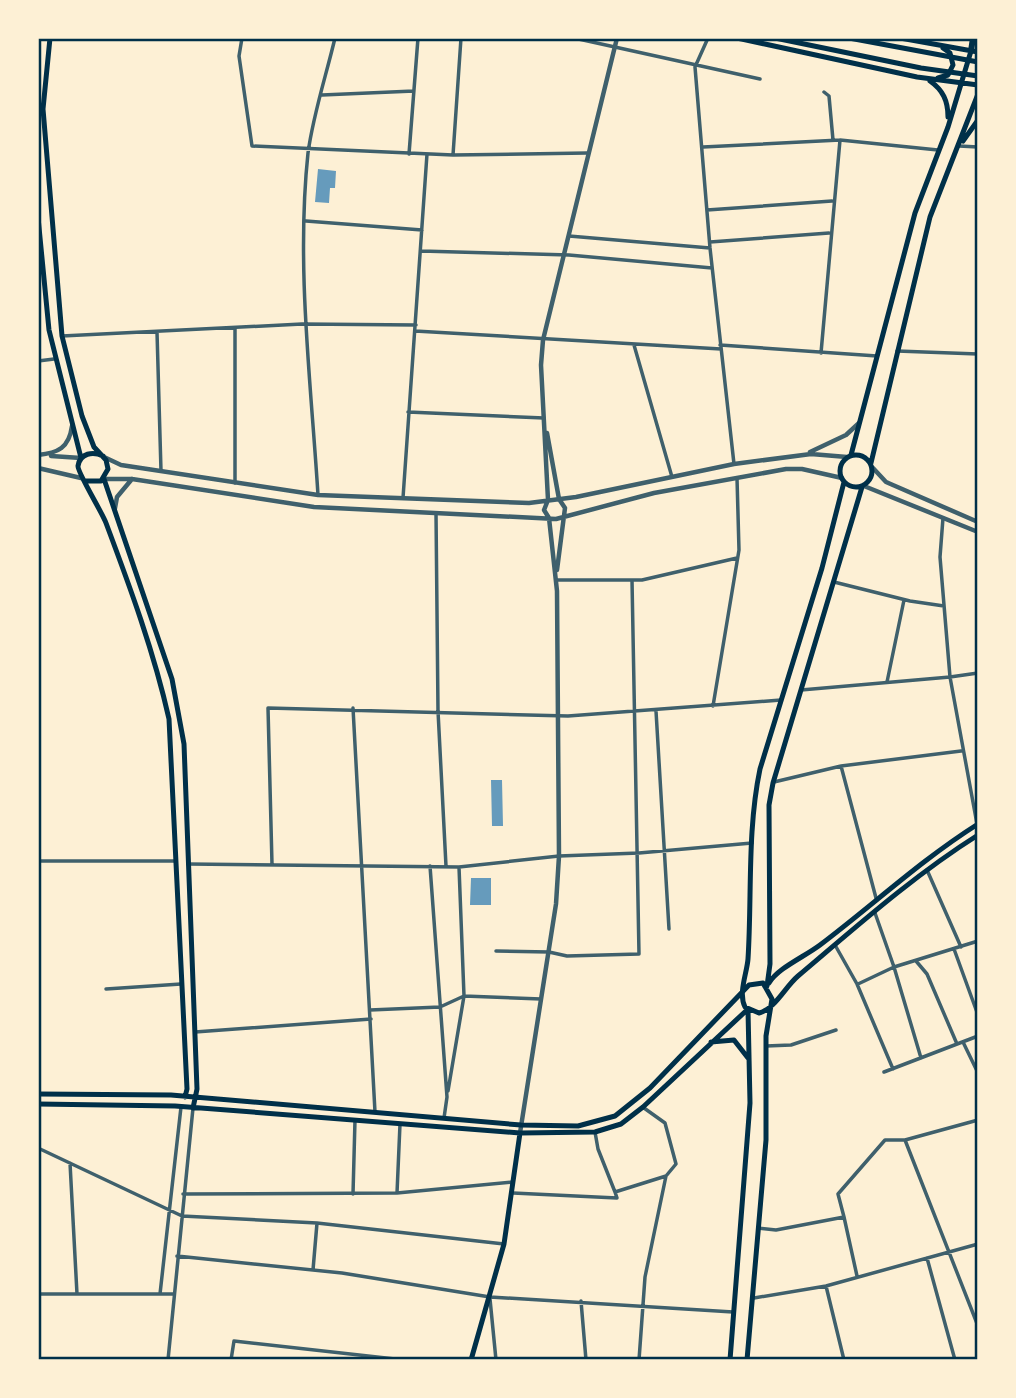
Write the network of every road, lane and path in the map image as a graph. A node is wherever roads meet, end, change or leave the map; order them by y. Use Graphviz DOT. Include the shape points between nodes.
graph roads {
  1 [pos="50,38"];
  2 [pos="242,38"];
  3 [pos="335,38"];
  4 [pos="418,38"];
  5 [pos="461,38"];
  6 [pos="574,38"];
  7 [pos="617,38"];
  8 [pos="708,38"];
  9 [pos="737,38"];
  10 [pos="775,38"];
  11 [pos="849,38"];
  12 [pos="900,38"];
  13 [pos="914,38"];
  14 [pos="925,38"];
  15 [pos="973,38"];
  16 [pos="937,45"];
  17 [pos="614,50"];
  18 [pos="974,51"];
  19 [pos="978,62"];
  20 [pos="695,67"];
  21 [pos="978,76"];
  22 [pos="917,77"];
  23 [pos="761,79"];
  24 [pos="932,79"];
  25 [pos="962,83"];
  26 [pos="978,85"];
  27 [pos="414,91"];
  28 [pos="824,92"];
  29 [pos="322,94"];
  30 [pos="978,94"];
  31 [pos="978,120"];
  32 [pos="948,127"];
  33 [pos="833,140"];
  34 [pos="839,140"];
  35 [pos="959,146"];
  36 [pos="309,147"];
  37 [pos="702,147"];
  38 [pos="978,147"];
  39 [pos="938,150"];
  40 [pos="587,153"];
  41 [pos="409,154"];
  42 [pos="427,154"];
  43 [pos="453,155"];
  44 [pos="832,201"];
  45 [pos="707,210"];
  46 [pos="38,217"];
  47 [pos="306,221"];
  48 [pos="422,230"];
  49 [pos="829,233"];
  50 [pos="567,236"];
  51 [pos="39,239"];
  52 [pos="709,242"];
  53 [pos="710,248"];
  54 [pos="421,251"];
  55 [pos="561,256"];
  56 [pos="712,268"];
  57 [pos="307,325"];
  58 [pos="235,328"];
  59 [pos="415,328"];
  60 [pos="157,332"];
  61 [pos="62,336"];
  62 [pos="543,340"];
  63 [pos="634,345"];
  64 [pos="720,347"];
  65 [pos="897,351"];
  66 [pos="821,353"];
  67 [pos="978,354"];
  68 [pos="879,356"];
  69 [pos="54,359"];
  70 [pos="38,361"];
  71 [pos="408,412"];
  72 [pos="544,418"];
  73 [pos="859,423"];
  74 [pos="72,425"];
  75 [pos="804,455"];
  76 [pos="38,456"];
  77 [pos="103,456"];
  78 [pos="849,456"];
  79 [pos="81,458"];
  80 [pos="734,464"];
  81 [pos="872,466"];
  82 [pos="38,468"];
  83 [pos="162,471"];
  84 [pos="737,476"];
  85 [pos="673,477"];
  86 [pos="81,478"];
  87 [pos="104,479"];
  88 [pos="132,479"];
  89 [pos="843,480"];
  90 [pos="235,483"];
  91 [pos="863,486"];
  92 [pos="318,495"];
  93 [pos="402,499"];
  94 [pos="559,499"];
  95 [pos="548,500"];
  96 [pos="115,513"];
  97 [pos="436,513"];
  98 [pos="943,516"];
  99 [pos="562,517"];
  100 [pos="549,518"];
  101 [pos="978,522"];
  102 [pos="978,531"];
  103 [pos="737,558"];
  104 [pos="556,580"];
  105 [pos="632,580"];
  106 [pos="834,582"];
  107 [pos="904,600"];
  108 [pos="944,606"];
  109 [pos="978,673"];
  110 [pos="950,677"];
  111 [pos="887,682"];
  112 [pos="801,690"];
  113 [pos="781,700"];
  114 [pos="713,706"];
  115 [pos="353,708"];
  116 [pos="438,711"];
  117 [pos="656,711"];
  118 [pos="558,714"];
  119 [pos="632,714"];
  120 [pos="961,751"];
  121 [pos="841,766"];
  122 [pos="774,783"];
  123 [pos="977,824"];
  124 [pos="978,835"];
  125 [pos="752,843"];
  126 [pos="665,849"];
  127 [pos="639,853"];
  128 [pos="559,856"];
  129 [pos="38,861"];
  130 [pos="177,861"];
  131 [pos="188,864"];
  132 [pos="272,864"];
  133 [pos="362,865"];
  134 [pos="430,866"];
  135 [pos="446,866"];
  136 [pos="459,867"];
  137 [pos="927,870"];
  138 [pos="876,898"];
  139 [pos="875,913"];
  140 [pos="669,929"];
  141 [pos="978,941"];
  142 [pos="835,945"];
  143 [pos="961,947"];
  144 [pos="954,949"];
  145 [pos="496,951"];
  146 [pos="549,952"];
  147 [pos="916,961"];
  148 [pos="894,967"];
  149 [pos="183,984"];
  150 [pos="857,984"];
  151 [pos="767,986"];
  152 [pos="106,989"];
  153 [pos="743,992"];
  154 [pos="464,996"];
  155 [pos="541,999"];
  156 [pos="771,1004"];
  157 [pos="440,1007"];
  158 [pos="748,1009"];
  159 [pos="370,1010"];
  160 [pos="978,1015"];
  161 [pos="371,1019"];
  162 [pos="836,1030"];
  163 [pos="194,1032"];
  164 [pos="978,1036"];
  165 [pos="964,1042"];
  166 [pos="708,1043"];
  167 [pos="957,1044"];
  168 [pos="766,1046"];
  169 [pos="921,1058"];
  170 [pos="749,1061"];
  171 [pos="893,1069"];
  172 [pos="884,1072"];
  173 [pos="978,1073"];
  174 [pos="38,1094"];
  175 [pos="185,1097"];
  176 [pos="195,1097"];
  177 [pos="446,1097"];
  178 [pos="38,1104"];
  179 [pos="181,1107"];
  180 [pos="643,1107"];
  181 [pos="193,1108"];
  182 [pos="375,1112"];
  183 [pos="444,1118"];
  184 [pos="355,1120"];
  185 [pos="978,1120"];
  186 [pos="400,1124"];
  187 [pos="521,1125"];
  188 [pos="595,1132"];
  189 [pos="520,1133"];
  190 [pos="905,1140"];
  191 [pos="38,1147"];
  192 [pos="70,1163"];
  193 [pos="666,1176"];
  194 [pos="515,1182"];
  195 [pos="615,1192"];
  196 [pos="397,1193"];
  197 [pos="513,1193"];
  198 [pos="183,1194"];
  199 [pos="353,1194"];
  200 [pos="169,1210"];
  201 [pos="180,1215"];
  202 [pos="844,1217"];
  203 [pos="317,1223"];
  204 [pos="758,1227"];
  205 [pos="504,1244"];
  206 [pos="978,1244"];
  207 [pos="947,1252"];
  208 [pos="177,1256"];
  209 [pos="927,1258"];
  210 [pos="313,1270"];
  211 [pos="858,1277"];
  212 [pos="826,1286"];
  213 [pos="38,1294"];
  214 [pos="77,1294"];
  215 [pos="160,1294"];
  216 [pos="173,1294"];
  217 [pos="490,1297"];
  218 [pos="751,1298"];
  219 [pos="581,1301"];
  220 [pos="643,1304"];
  221 [pos="733,1312"];
  222 [pos="978,1326"];
  223 [pos="168,1360"];
  224 [pos="231,1360"];
  225 [pos="404,1360"];
  226 [pos="471,1360"];
  227 [pos="496,1360"];
  228 [pos="586,1360"];
  229 [pos="639,1360"];
  230 [pos="730,1360"];
  231 [pos="747,1360"];
  232 [pos="844,1360"];
  233 [pos="955,1360"];
  1 -- 61 [label="main road" via="44,109"];
  2 -- 36 [label="street" via="239,56 253,146"];
  3 -- 29 [label="street"];
  4 -- 27 [label="street"];
  5 -- 43 [label="street"];
  6 -- 17 [label="street"];
  7 -- 17 [label="street"];
  8 -- 20 [label="street"];
  9 -- 22 [label="main road"];
  10 -- 21 [label="main road"];
  11 -- 19 [label="main road"];
  12 -- 16 [label="main road"];
  13 -- 14 [label="highway"];
  15 -- 18 [label="highway"];
  16 -- 18 [label="main road"];
  16 -- 24 [label="main road" via="950,53 953,65 948,75"];
  17 -- 20 [label="street"];
  17 -- 40 [label="street"];
  18 -- 25 [label="main road"];
  20 -- 23 [label="street"];
  20 -- 37 [label="street"];
  22 -- 24 [label="main road"];
  22 -- 32 [label="main road" via="941,90"];
  24 -- 25 [label="main road"];
  25 -- 26 [label="main road"];
  25 -- 32 [label="main road"];
  27 -- 29 [label="street"];
  27 -- 41 [label="street"];
  28 -- 33 [label="street"];
  29 -- 36 [label="street"];
  30 -- 35 [label="main road"];
  31 -- 35 [label="main road"];
  32 -- 39 [label="main road"];
  33 -- 34 [label="street"];
  33 -- 37 [label="street"];
  34 -- 39 [label="street"];
  34 -- 44 [label="street"];
  35 -- 38 [label="street"];
  35 -- 65 [label="main road" via="930,217"];
  36 -- 41 [label="street"];
  36 -- 47 [label="street"];
  37 -- 45 [label="street"];
  39 -- 68 [label="main road" via="915,213"];
  40 -- 43 [label="street"];
  40 -- 50 [label="street"];
  41 -- 42 [label="street"];
  42 -- 43 [label="street"];
  42 -- 48 [label="street"];
  44 -- 45 [label="street"];
  44 -- 49 [label="street"];
  45 -- 52 [label="street"];
  46 -- 51 [label="main road"];
  47 -- 48 [label="street"];
  47 -- 57 [label="street"];
  48 -- 54 [label="street"];
  49 -- 52 [label="street"];
  49 -- 66 [label="street"];
  50 -- 53 [label="street"];
  50 -- 55 [label="street"];
  51 -- 69 [label="main road"];
  52 -- 53 [label="street"];
  53 -- 56 [label="street"];
  54 -- 55 [label="street"];
  54 -- 59 [label="street"];
  55 -- 56 [label="street"];
  55 -- 62 [label="street"];
  56 -- 64 [label="street"];
  57 -- 58 [label="street"];
  57 -- 59 [label="street"];
  57 -- 92 [label="street"];
  58 -- 60 [label="street"];
  58 -- 90 [label="street"];
  59 -- 62 [label="street"];
  59 -- 71 [label="street"];
  60 -- 61 [label="street"];
  60 -- 83 [label="street"];
  61 -- 77 [label="main road" via="82,416 94,447"];
  62 -- 63 [label="street"];
  62 -- 72 [label="street"];
  63 -- 64 [label="street"];
  63 -- 85 [label="street"];
  64 -- 66 [label="street"];
  64 -- 80 [label="street"];
  65 -- 67 [label="street"];
  65 -- 81 [label="main road"];
  66 -- 68 [label="street"];
  68 -- 73 [label="main road"];
  69 -- 70 [label="street"];
  69 -- 74 [label="main road"];
  71 -- 72 [label="street"];
  71 -- 93 [label="street"];
  72 -- 94 [label="street"];
  72 -- 95 [label="street"];
  73 -- 75 [label="street" via="846,435"];
  73 -- 78 [label="main road"];
  74 -- 76 [label="street" via="65,447 56,454"];
  74 -- 79 [label="main road"];
  75 -- 78 [label="street"];
  75 -- 80 [label="street"];
  76 -- 79 [label="street"];
  77 -- 79 [label="main road" via="89,453"];
  77 -- 83 [label="street" via="121,465"];
  77 -- 87 [label="main road" via="108,469"];
  78 -- 81 [label="main road" via="864,456"];
  78 -- 89 [label="main road" via="840,469"];
  79 -- 86 [label="main road"];
  80 -- 85 [label="street"];
  81 -- 91 [label="main road" via="872,476"];
  81 -- 101 [label="street" via="886,482"];
  82 -- 86 [label="street"];
  83 -- 90 [label="street"];
  84 -- 89 [label="street" via="802,469"];
  84 -- 99 [label="street"];
  84 -- 103 [label="street"];
  85 -- 94 [label="street"];
  86 -- 87 [label="main road" via="90,483"];
  86 -- 130 [label="main road" via="95,495 107,525 161,682 172,745"];
  87 -- 88 [label="street"];
  87 -- 96 [label="main road"];
  88 -- 96 [label="street" via="117,497"];
  88 -- 97 [label="street" via="314,508"];
  89 -- 91 [label="main road"];
  89 -- 113 [label="main road" via="822,568"];
  90 -- 92 [label="street"];
  91 -- 98 [label="street"];
  91 -- 106 [label="main road"];
  92 -- 93 [label="street"];
  93 -- 95 [label="street"];
  94 -- 95 [label="street"];
  94 -- 99 [label="street" via="565,508"];
  95 -- 100 [label="street" via="544,510"];
  96 -- 131 [label="main road" via="179,712"];
  97 -- 100 [label="street"];
  97 -- 116 [label="street"];
  98 -- 102 [label="street"];
  98 -- 108 [label="street"];
  99 -- 100 [label="street"];
  99 -- 104 [label="street"];
  100 -- 104 [label="street"];
  103 -- 105 [label="street"];
  103 -- 114 [label="street"];
  104 -- 105 [label="street"];
  104 -- 118 [label="street"];
  105 -- 119 [label="street"];
  106 -- 107 [label="street"];
  106 -- 112 [label="main road"];
  107 -- 108 [label="street"];
  107 -- 111 [label="street"];
  108 -- 110 [label="street"];
  109 -- 110 [label="street"];
  110 -- 111 [label="street"];
  110 -- 120 [label="street"];
  111 -- 112 [label="street"];
  112 -- 122 [label="main road"];
  113 -- 114 [label="street"];
  113 -- 125 [label="main road" via="754,799"];
  114 -- 117 [label="street"];
  115 -- 116 [label="street"];
  115 -- 132 [label="street" via="268,708"];
  115 -- 133 [label="street"];
  116 -- 118 [label="street"];
  116 -- 135 [label="street"];
  117 -- 119 [label="street"];
  117 -- 126 [label="street"];
  118 -- 119 [label="street"];
  118 -- 128 [label="street"];
  119 -- 127 [label="street"];
  120 -- 121 [label="street"];
  120 -- 123 [label="street"];
  121 -- 122 [label="street"];
  121 -- 138 [label="street"];
  122 -- 151 [label="main road" via="769,806"];
  123 -- 138 [label="main road" via="938,848"];
  124 -- 137 [label="main road"];
  125 -- 126 [label="street"];
  125 -- 153 [label="main road"];
  126 -- 127 [label="street"];
  126 -- 140 [label="street"];
  127 -- 128 [label="street"];
  127 -- 146 [label="street" via="639,954 567,956"];
  128 -- 136 [label="street"];
  128 -- 146 [label="street"];
  129 -- 130 [label="street"];
  130 -- 149 [label="main road"];
  131 -- 132 [label="street"];
  131 -- 163 [label="main road"];
  132 -- 133 [label="street"];
  133 -- 134 [label="street"];
  133 -- 159 [label="street"];
  134 -- 135 [label="street"];
  134 -- 157 [label="street"];
  135 -- 136 [label="street"];
  136 -- 154 [label="street"];
  137 -- 139 [label="main road"];
  137 -- 143 [label="street"];
  138 -- 151 [label="main road" via="813,951 775,973"];
  139 -- 142 [label="main road"];
  139 -- 148 [label="street"];
  141 -- 143 [label="street"];
  142 -- 150 [label="street"];
  142 -- 156 [label="main road"];
  143 -- 144 [label="street"];
  144 -- 147 [label="street"];
  144 -- 160 [label="street"];
  145 -- 146 [label="street"];
  146 -- 155 [label="street"];
  147 -- 148 [label="street"];
  147 -- 167 [label="street" via="927,974"];
  148 -- 150 [label="street"];
  148 -- 169 [label="street"];
  149 -- 152 [label="street"];
  149 -- 175 [label="main road"];
  150 -- 171 [label="street"];
  151 -- 153 [label="main road" via="754,983"];
  151 -- 156 [label="main road"];
  153 -- 158 [label="main road"];
  153 -- 187 [label="main road" via="650,1088 615,1116 578,1126"];
  154 -- 155 [label="street"];
  154 -- 157 [label="street"];
  154 -- 177 [label="street"];
  155 -- 187 [label="street"];
  156 -- 158 [label="main road" via="759,1013"];
  156 -- 168 [label="main road"];
  157 -- 159 [label="street"];
  157 -- 177 [label="street"];
  158 -- 166 [label="main road"];
  158 -- 170 [label="main road"];
  159 -- 161 [label="street"];
  161 -- 163 [label="street"];
  161 -- 182 [label="street"];
  162 -- 168 [label="street" via="791,1045"];
  163 -- 176 [label="main road"];
  164 -- 165 [label="street"];
  165 -- 167 [label="street"];
  165 -- 173 [label="street"];
  166 -- 170 [label="main road" via="734,1040"];
  166 -- 180 [label="main road"];
  167 -- 169 [label="street"];
  168 -- 204 [label="main road" via="766,1140"];
  169 -- 171 [label="street"];
  170 -- 221 [label="main road" via="746,1179"];
  171 -- 172 [label="street"];
  174 -- 175 [label="main road"];
  175 -- 176 [label="main road"];
  175 -- 179 [label="main road"];
  176 -- 181 [label="main road"];
  176 -- 182 [label="main road"];
  177 -- 183 [label="street"];
  178 -- 179 [label="main road"];
  179 -- 181 [label="main road"];
  179 -- 200 [label="street"];
  180 -- 188 [label="main road" via="621,1125"];
  180 -- 193 [label="street" via="665,1123 676,1164"];
  181 -- 184 [label="main road"];
  181 -- 198 [label="street"];
  182 -- 183 [label="main road"];
  183 -- 187 [label="main road"];
  184 -- 186 [label="main road"];
  184 -- 199 [label="street"];
  185 -- 190 [label="street"];
  186 -- 189 [label="main road"];
  186 -- 196 [label="street"];
  187 -- 189 [label="street"];
  188 -- 189 [label="main road"];
  188 -- 195 [label="street"];
  189 -- 194 [label="main road"];
  190 -- 202 [label="street" via="885,1140 838,1194"];
  190 -- 207 [label="street"];
  191 -- 192 [label="street"];
  192 -- 200 [label="street"];
  192 -- 214 [label="street"];
  193 -- 195 [label="street"];
  193 -- 220 [label="street"];
  194 -- 196 [label="street"];
  194 -- 197 [label="main road"];
  195 -- 197 [label="street" via="617,1198"];
  196 -- 199 [label="street"];
  197 -- 205 [label="main road"];
  198 -- 199 [label="street"];
  198 -- 201 [label="street"];
  200 -- 201 [label="street"];
  200 -- 215 [label="street"];
  201 -- 203 [label="street"];
  201 -- 208 [label="street"];
  202 -- 204 [label="street" via="776,1230"];
  202 -- 211 [label="street"];
  203 -- 205 [label="street"];
  203 -- 210 [label="street"];
  204 -- 218 [label="main road"];
  205 -- 217 [label="main road"];
  206 -- 207 [label="street"];
  207 -- 209 [label="street"];
  207 -- 222 [label="street"];
  208 -- 210 [label="street"];
  208 -- 216 [label="street"];
  209 -- 211 [label="street"];
  209 -- 233 [label="street"];
  210 -- 217 [label="street"];
  211 -- 212 [label="street"];
  212 -- 218 [label="street"];
  212 -- 232 [label="street"];
  213 -- 214 [label="street"];
  214 -- 215 [label="street"];
  215 -- 216 [label="street"];
  216 -- 223 [label="street"];
  217 -- 219 [label="street"];
  217 -- 226 [label="main road"];
  217 -- 227 [label="street"];
  218 -- 231 [label="main road"];
  219 -- 220 [label="street"];
  219 -- 228 [label="street"];
  220 -- 221 [label="street"];
  220 -- 229 [label="street"];
  221 -- 230 [label="main road"];
  224 -- 225 [label="street" via="234,1341"];
}
